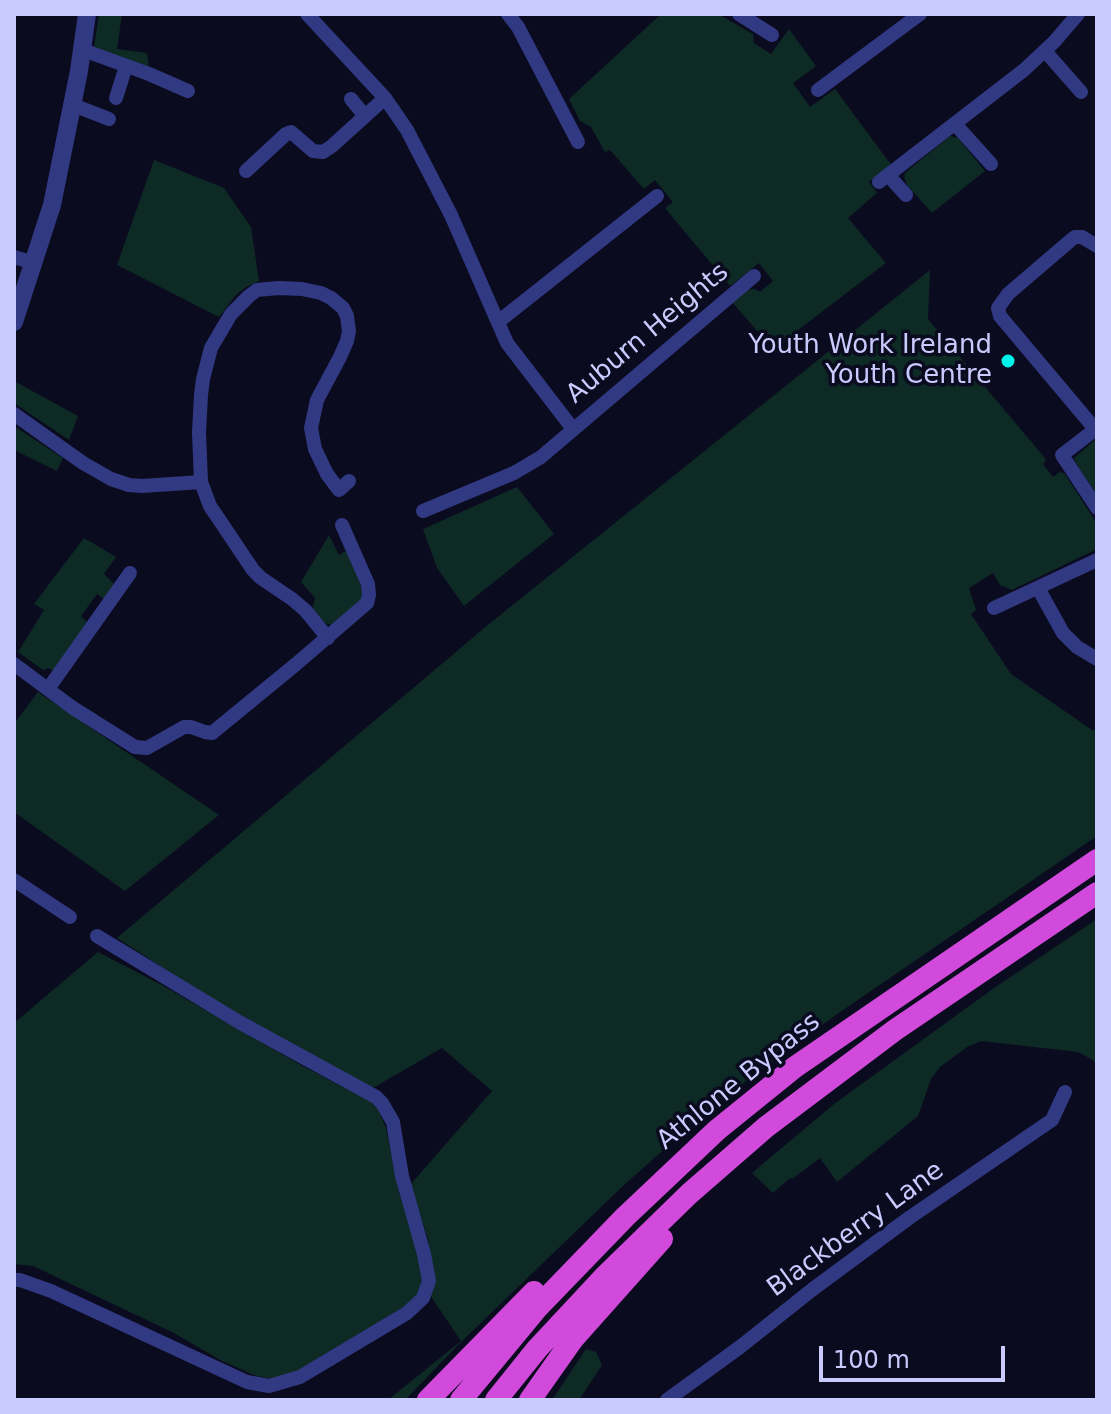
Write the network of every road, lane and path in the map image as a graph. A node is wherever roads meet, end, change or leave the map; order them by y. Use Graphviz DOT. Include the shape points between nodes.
graph roads {
  1 [pos="87,14"];
  2 [pos="307,14"];
  3 [pos="510,14"];
  4 [pos="739,14"];
  5 [pos="920,14"];
  6 [pos="1078,14"];
  7 [pos="772,35"];
  8 [pos="83,50"];
  9 [pos="1045,51"];
  10 [pos="126,66"];
  11 [pos="818,90"];
  12 [pos="188,91"];
  13 [pos="1081,92"];
  14 [pos="385,98"];
  15 [pos="351,99"];
  16 [pos="73,105"];
  17 [pos="365,116"];
  18 [pos="955,124"];
  19 [pos="578,142"];
  20 [pos="991,164"];
  21 [pos="246,171"];
  22 [pos="906,195"];
  23 [pos="657,196"];
  24 [pos="1097,246"];
  25 [pos="20,262"];
  26 [pos="754,276"];
  27 [pos="14,322"];
  28 [pos="498,322"];
  29 [pos="14,414"];
  30 [pos="573,429"];
  31 [pos="1096,429"];
  32 [pos="349,481"];
  33 [pos="201,482"];
  34 [pos="1097,508"];
  35 [pos="423,511"];
  36 [pos="342,525"];
  37 [pos="1097,560"];
  38 [pos="130,573"];
  39 [pos="1038,588"];
  40 [pos="994,608"];
  41 [pos="328,638"];
  42 [pos="1097,659"];
  43 [pos="14,664"];
  44 [pos="48,689"];
  45 [pos="1097,860"];
  46 [pos="14,880"];
  47 [pos="1097,893"];
  48 [pos="70,917"];
  49 [pos="97,936"];
  50 [pos="895,1030"];
  51 [pos="1065,1092"];
  52 [pos="717,1130"];
  53 [pos="14,1280"];
  54 [pos="428,1400"];
  55 [pos="461,1400"];
  56 [pos="496,1400"];
  57 [pos="530,1400"];
  58 [pos="667,1400"];
  1 -- 8 [label="street"];
  2 -- 14 [label="street, Auburn Heights"];
  3 -- 19 [label="street"];
  4 -- 7 [label="street"];
  5 -- 11 [label="street"];
  6 -- 9 [label="street"];
  8 -- 10 [label="street"];
  8 -- 16 [label="street"];
  9 -- 13 [label="street"];
  9 -- 18 [label="street"];
  10 -- 12 [label="street"];
  10 -- 16 [label="street" via="111,114"];
  14 -- 17 [label="street"];
  14 -- 28 [label="street, Auburn Heights" via="433,178"];
  15 -- 17 [label="street"];
  16 -- 25 [label="street" via="52,205"];
  17 -- 21 [label="street" via="323,152 286,134"];
  18 -- 20 [label="street"];
  18 -- 22 [label="street" via="883,178"];
  23 -- 28 [label="street"];
  24 -- 31 [label="street" via="1075,237 998,308"];
  25 -- 27 [label="street"];
  26 -- 30 [label="street, Auburn Heights"];
  28 -- 30 [label="street, Auburn Heights" via="511,350"];
  29 -- 33 [label="street" via="111,479 142,486"];
  30 -- 35 [label="street, Auburn Heights" via="527,466"];
  31 -- 34 [label="street" via="1056,460"];
  32 -- 33 [label="street" via="339,490 327,474 311,428 317,400 347,341 347,316 321,293 290,287 257,290 249,296 211,348 201,395"];
  33 -- 41 [label="street" via="210,506 253,570 305,610"];
  36 -- 41 [label="street" via="369,595 367,603"];
  37 -- 39 [label="street"];
  38 -- 44 [label="street"];
  39 -- 40 [label="street"];
  39 -- 42 [label="street" via="1063,633"];
  41 -- 44 [label="street" via="212,733 184,727 147,748 127,743"];
  43 -- 44 [label="street"];
  45 -- 52 [label="highway, Athlone Bypass" via="795,1067"];
  46 -- 48 [label="street"];
  47 -- 50 [label="highway, Athlone Bypass"];
  49 -- 53 [label="street" via="382,1103 393,1122 429,1281 423,1298 407,1313 300,1377 269,1386 247,1382 51,1291"];
  50 -- 56 [label="highway, Athlone Bypass" via="766,1127 689,1194 596,1285"];
  50 -- 57 [label="highway" via="739,1163 664,1236 573,1339"];
  51 -- 58 [label="street, Blackberry Lane" via="1052,1120 909,1218"];
  52 -- 54 [label="highway" via="669,1164 592,1234"];
  52 -- 55 [label="highway, Athlone Bypass" via="538,1307"];
}
